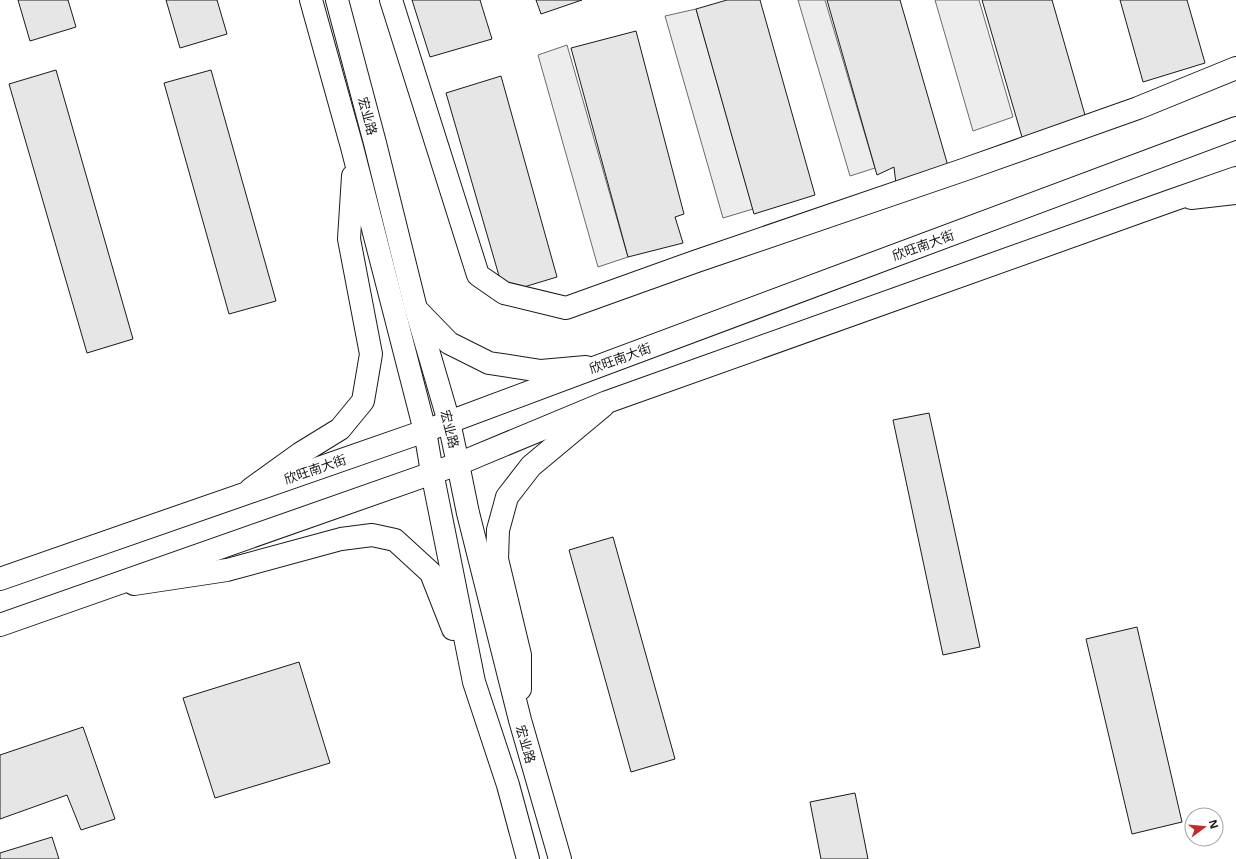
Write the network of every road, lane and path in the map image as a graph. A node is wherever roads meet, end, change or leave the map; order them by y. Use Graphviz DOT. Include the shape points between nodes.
graph roads {
  1 [pos="311,0"];
  2 [pos="337,0"];
  3 [pos="391,0"];
  4 [pos="1236,68"];
  5 [pos="1236,128"];
  6 [pos="375,143"];
  7 [pos="353,153"];
  8 [pos="1236,178"];
  9 [pos="1236,193"];
  10 [pos="1170,201"];
  11 [pos="416,310"];
  12 [pos="597,366"];
  13 [pos="607,402"];
  14 [pos="448,422"];
  15 [pos="425,431"];
  16 [pos="458,464"];
  17 [pos="432,472"];
  18 [pos="244,494"];
  19 [pos="0,579"];
  20 [pos="105,588"];
  21 [pos="0,625"];
  22 [pos="474,682"];
  23 [pos="520,720"];
  24 [pos="528,859"];
  25 [pos="560,859"];
  1 -- 7 [label="street, 宏业路"];
  2 -- 6 [label="street, 宏业路"];
  3 -- 4 [label="street" via="478,275 504,293 566,308 1138,108"];
  5 -- 12 [label="street, 欣旺南大街"];
  6 -- 7 [label="street"];
  6 -- 11 [label="street, 宏业路"];
  7 -- 15 [label="street, 宏业路"];
  7 -- 18 [label="street" via="349,239 371,354 363,401 340,429"];
  8 -- 10 [label="street"];
  9 -- 10 [label="street"];
  10 -- 13 [label="street"];
  11 -- 12 [label="street" via="449,343 489,363 541,371"];
  11 -- 14 [label="street, 宏业路"];
  12 -- 14 [label="street, 欣旺南大街"];
  13 -- 16 [label="street"];
  13 -- 23 [label="street" via="531,466 507,497 498,530 497,559 520,655"];
  14 -- 15 [label="street, 欣旺南大街"];
  14 -- 16 [label="street, 宏业路"];
  15 -- 17 [label="street, 宏业路"];
  15 -- 18 [label="street, 欣旺南大街"];
  16 -- 17 [label="street"];
  16 -- 23 [label="street, 宏业路"];
  17 -- 20 [label="street"];
  17 -- 22 [label="street, 宏业路"];
  18 -- 19 [label="street, 欣旺南大街"];
  20 -- 21 [label="street"];
  20 -- 22 [label="street" via="227,570 341,539 372,536 395,540 431,573"];
  22 -- 24 [label="street, 宏业路" via="508,785"];
  23 -- 25 [label="street, 宏业路"];
}
